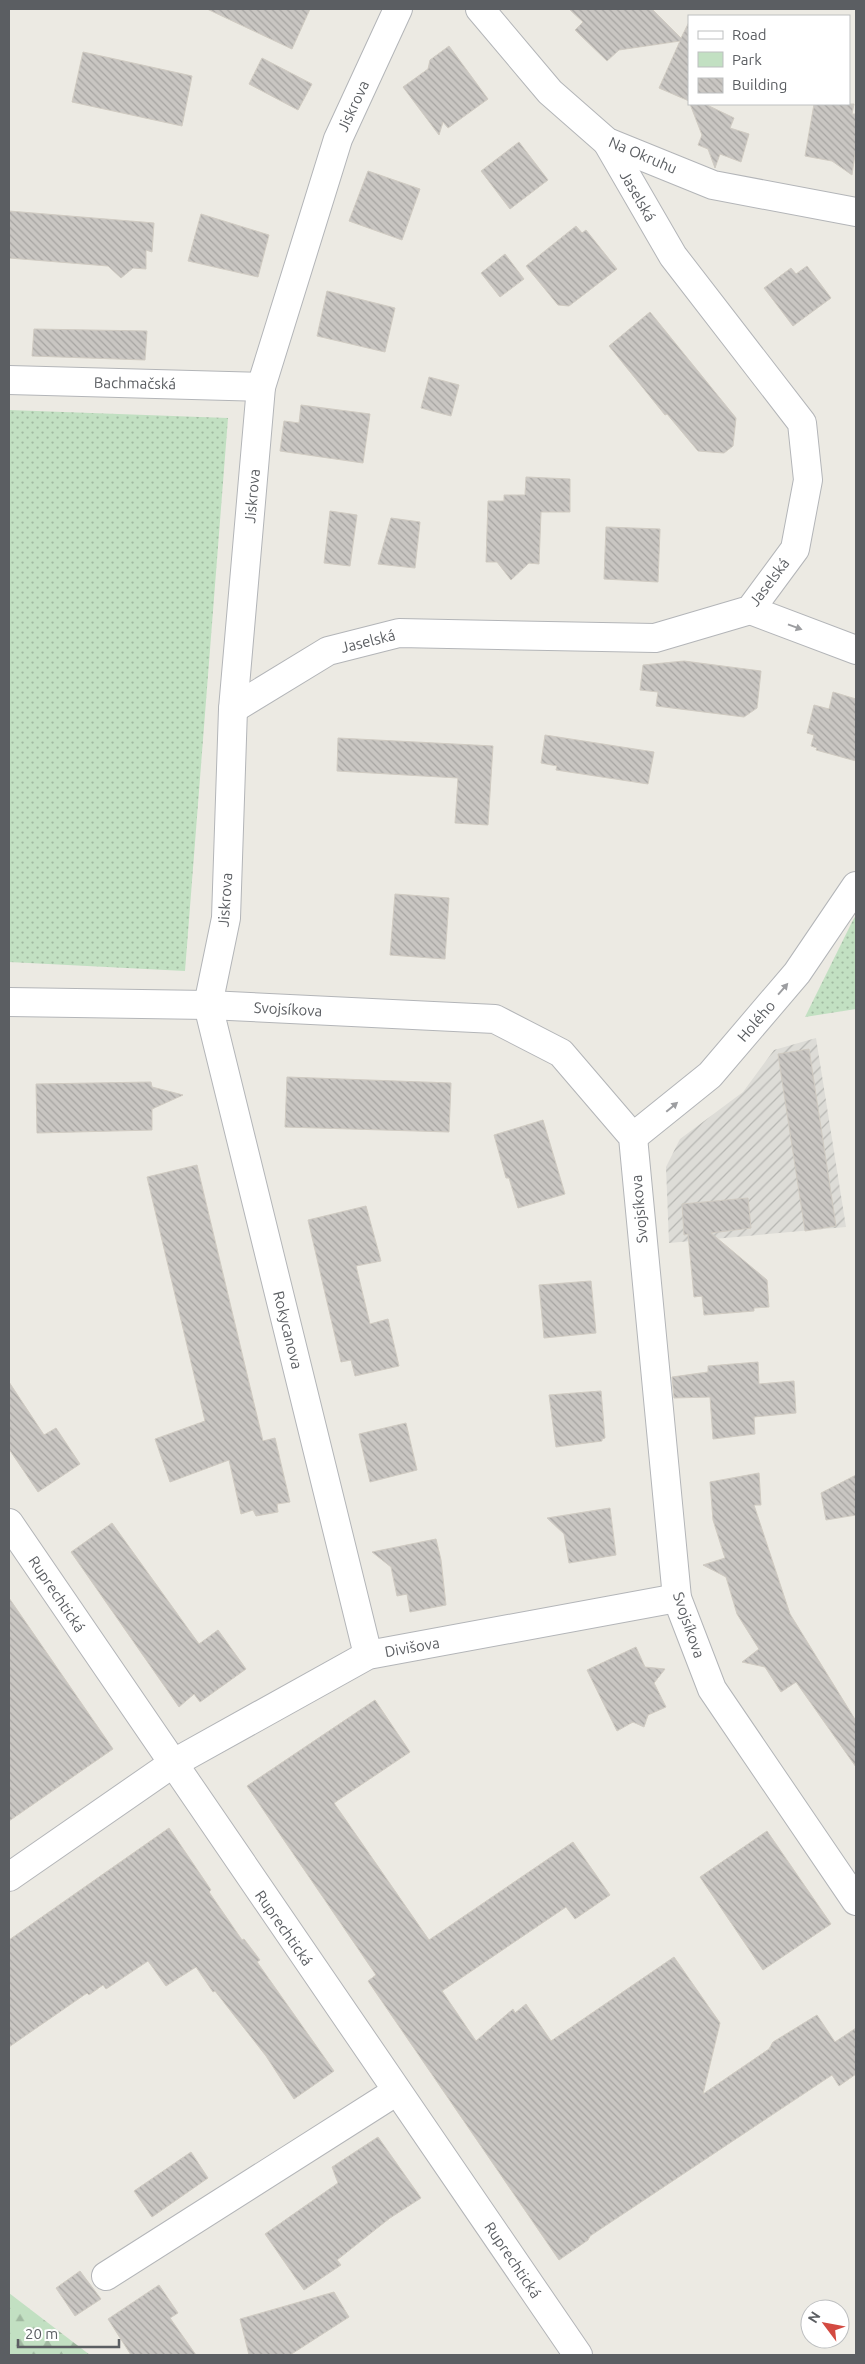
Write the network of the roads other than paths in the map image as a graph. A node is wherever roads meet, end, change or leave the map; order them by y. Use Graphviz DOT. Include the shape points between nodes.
graph roads {
  1 [pos="398,9"];
  2 [pos="480,9"];
  3 [pos="607,142"];
  4 [pos="856,212"];
  5 [pos="9,380"];
  6 [pos="261,386"];
  7 [pos="750,610"];
  8 [pos="856,650"];
  9 [pos="233,709"];
  10 [pos="856,886"];
  11 [pos="9,1002"];
  12 [pos="208,1005"];
  13 [pos="633,1137"];
  14 [pos="9,1524"];
  15 [pos="677,1598"];
  16 [pos="368,1655"];
  17 [pos="172,1764"];
  18 [pos="9,1877"];
  19 [pos="856,1901"];
  20 [pos="397,2091"];
  21 [pos="106,2276"];
  22 [pos="578,2355"];
  1 -- 6 [label="street, Jiskrova" via="338,139"];
  2 -- 3 [label="street, Na Okruhu" via="550,92"];
  3 -- 4 [label="street, Na Okruhu" via="713,185"];
  3 -- 7 [label="street, Jaselská" via="672,256 802,423 808,480 795,549"];
  5 -- 6 [label="street, Bachmačská"];
  6 -- 9 [label="street, Jiskrova"];
  7 -- 8 [label="street, one-way"];
  7 -- 9 [label="street, Jaselská" via="655,638 399,633 328,651"];
  9 -- 12 [label="street, Jiskrova" via="226,918"];
  13 -- 10 [label="street, Holého, one-way" via="710,1075 797,973"];
  11 -- 12 [label="street, Svojsíkova"];
  12 -- 13 [label="street, Svojsíkova" via="495,1019 560,1053"];
  12 -- 16 [label="street, Rokycanova"];
  13 -- 15 [label="street, Svojsíkova"];
  14 -- 17 [label="street, Ruprechtická"];
  15 -- 16 [label="street, Divišova"];
  15 -- 19 [label="street, Svojsíkova" via="712,1688"];
  16 -- 17 [label="street, Divišova"];
  17 -- 18 [label="street"];
  17 -- 20 [label="street, Ruprechtická"];
  20 -- 21 [label="street"];
  20 -- 22 [label="street, Ruprechtická"];
}
